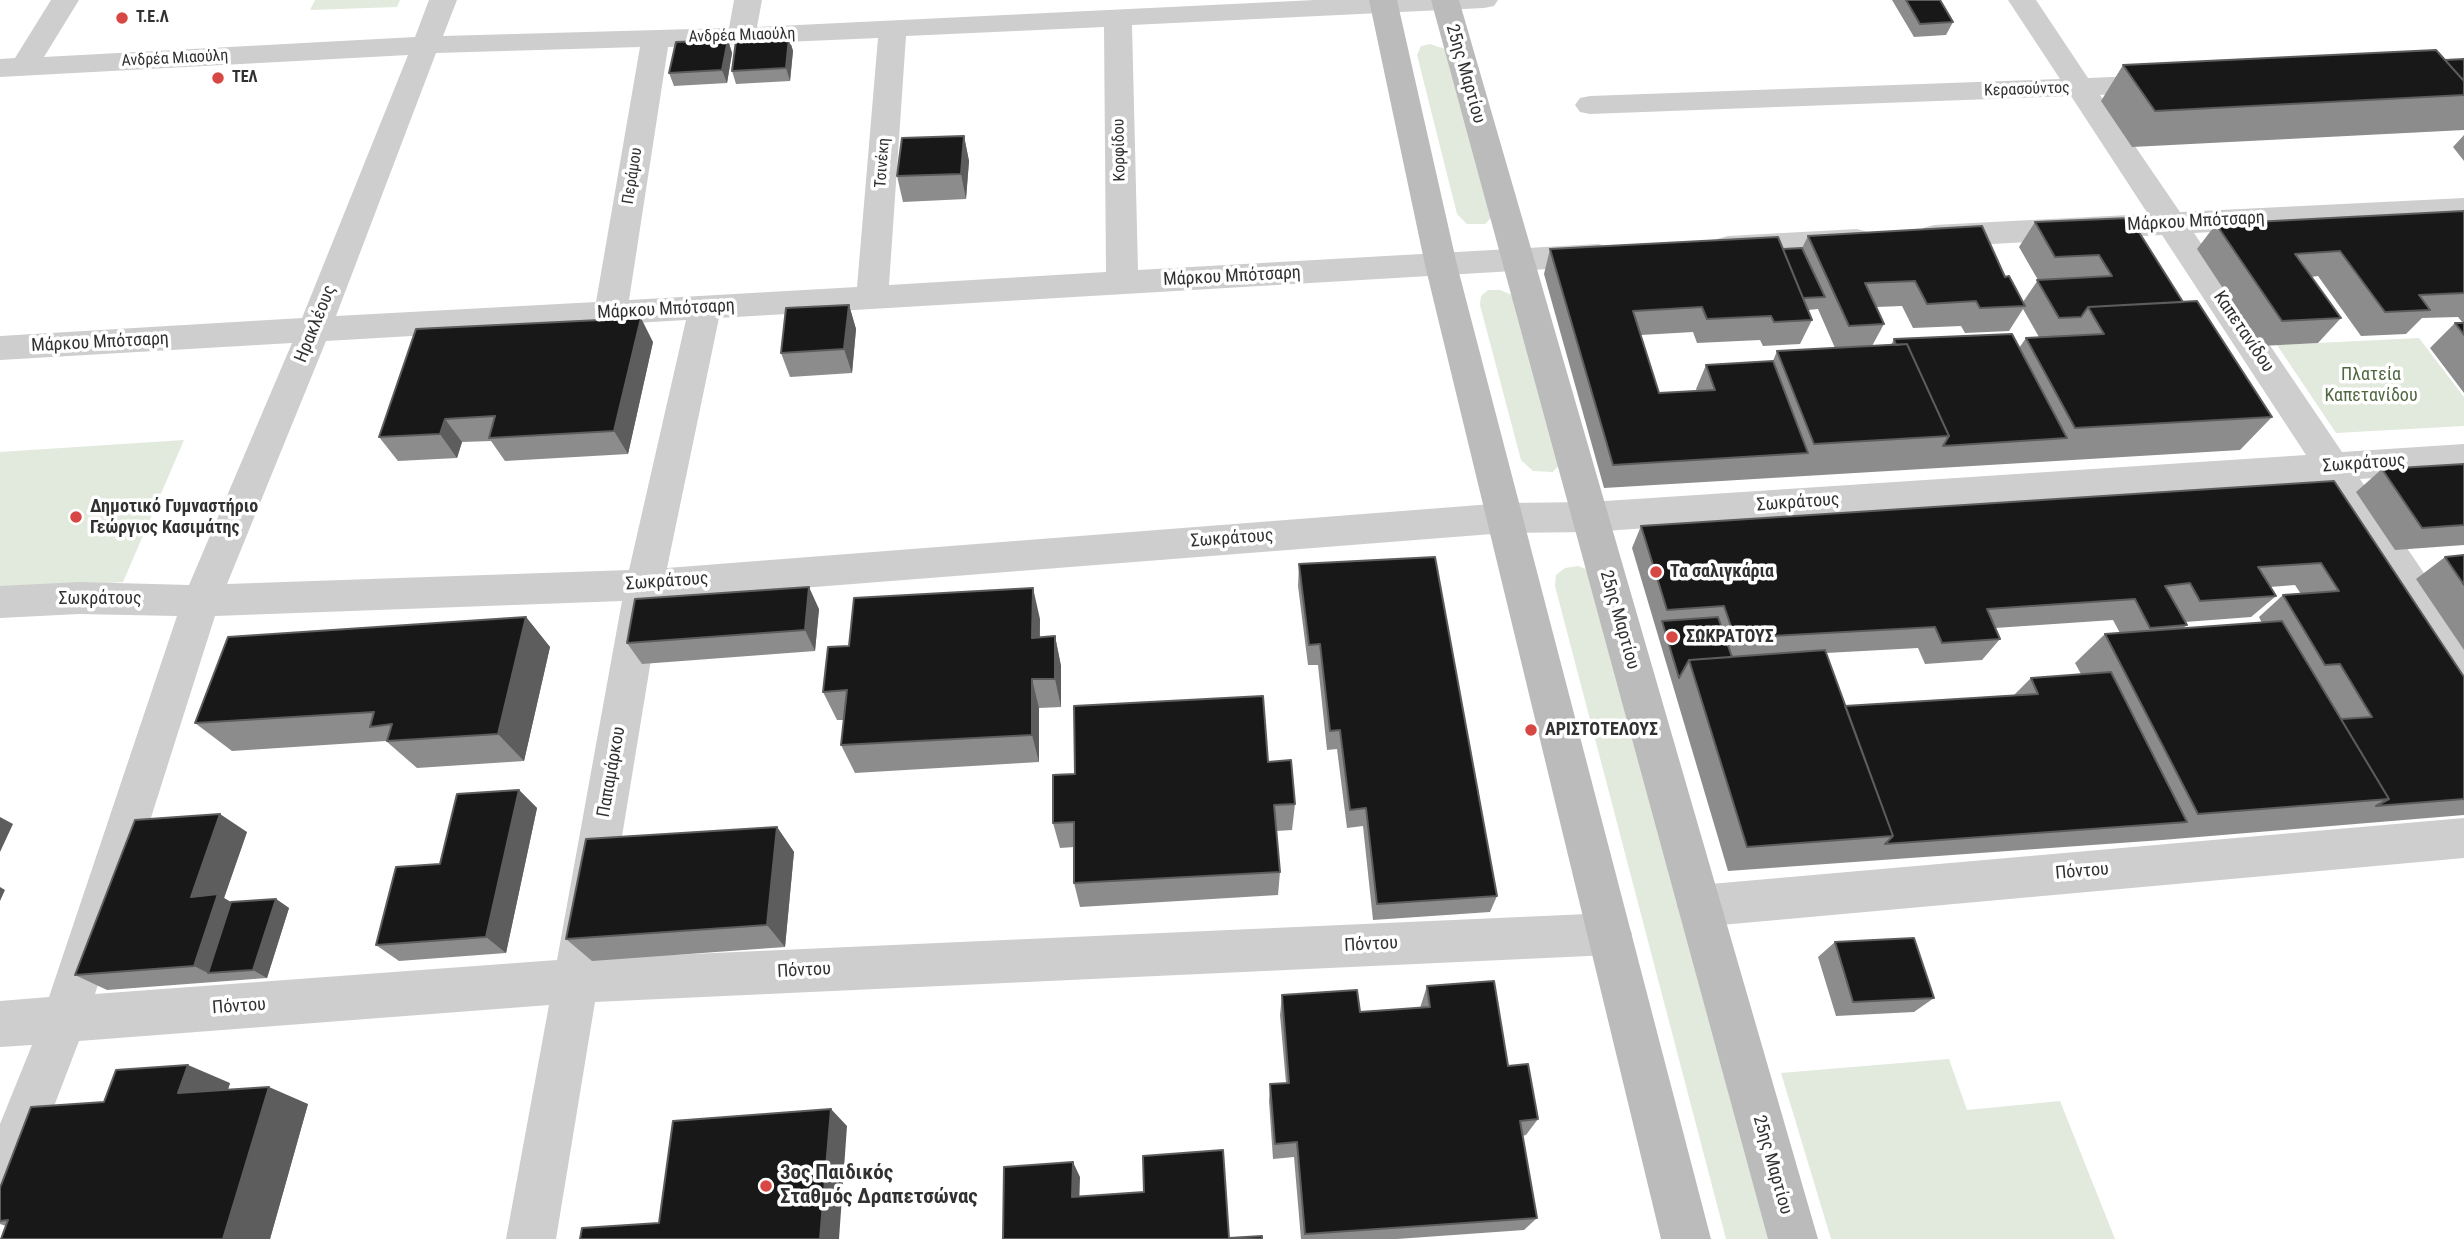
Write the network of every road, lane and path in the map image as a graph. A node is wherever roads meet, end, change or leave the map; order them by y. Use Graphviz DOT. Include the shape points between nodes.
graph roads {
  1 [pos="65,0"];
  2 [pos="443,0"];
  3 [pos="748,0"];
  4 [pos="1484,0"];
  5 [pos="2022,0"];
  6 [pos="1445,1"];
  7 [pos="1383,3"];
  8 [pos="1118,18"];
  9 [pos="893,28"];
  10 [pos="741,36"];
  11 [pos="655,39"];
  12 [pos="426,45"];
  13 [pos="12,67"];
  14 [pos="2190,82"];
  15 [pos="2081,88"];
  16 [pos="1590,105"];
  17 [pos="2464,208"];
  18 [pos="2171,223"];
  19 [pos="1704,248"];
  20 [pos="1622,253"];
  21 [pos="1518,260"];
  22 [pos="1441,265"];
  23 [pos="1122,283"];
  24 [pos="872,297"];
  25 [pos="705,307"];
  26 [pos="610,313"];
  27 [pos="314,330"];
  28 [pos="0,348"];
  29 [pos="2464,458"];
  30 [pos="2333,466"];
  31 [pos="1590,517"];
  32 [pos="1505,518"];
  33 [pos="645,585"];
  34 [pos="201,601"];
  35 [pos="0,602"];
  36 [pos="2464,664"];
  37 [pos="2464,838"];
  38 [pos="1699,906"];
  39 [pos="1609,934"];
  40 [pos="575,981"];
  41 [pos="64,1021"];
  42 [pos="0,1024"];
  43 [pos="0,1186"];
  44 [pos="531,1239"];
  45 [pos="1686,1239"];
  46 [pos="1793,1239"];
  1 -- 13 [label="street"];
  2 -- 12 [label="street, Ηρακλέους"];
  3 -- 10 [label="street"];
  4 -- 6 [label="street, Ανδρέα Μιαούλη"];
  5 -- 15 [label="street, Καπετανίδου"];
  6 -- 7 [label="street, Ανδρέα Μιαούλη"];
  6 -- 21 [label="street, 25ης Μαρτίου"];
  7 -- 8 [label="street, Ανδρέα Μιαούλη"];
  7 -- 22 [label="street"];
  8 -- 9 [label="street, Ανδρέα Μιαούλη"];
  8 -- 23 [label="street, Κορφίδου"];
  9 -- 10 [label="street, Ανδρέα Μιαούλη"];
  9 -- 24 [label="street, Τσινέκη"];
  10 -- 11 [label="street, Ανδρέα Μιαούλη"];
  11 -- 12 [label="street, Ανδρέα Μιαούλη"];
  11 -- 26 [label="street, Περάμου"];
  12 -- 13 [label="street, Ανδρέα Μιαούλη"];
  12 -- 27 [label="street, Ηρακλέους"];
  14 -- 15 [label="street, Κερασούντος"];
  15 -- 16 [label="street, Κερασούντος"];
  15 -- 18 [label="street, Καπετανίδου"];
  17 -- 18 [label="street, Μάρκου Μπότσαρη"];
  18 -- 19 [label="street, Μάρκου Μπότσαρη"];
  18 -- 30 [label="street, Καπετανίδου"];
  20 -- 21 [label="street, Μάρκου Μπότσαρη"];
  21 -- 22 [label="street, Μάρκου Μπότσαρη"];
  21 -- 31 [label="street, 25ης Μαρτίου"];
  22 -- 23 [label="street, Μάρκου Μπότσαρη"];
  22 -- 32 [label="street"];
  23 -- 24 [label="street, Μάρκου Μπότσαρη"];
  24 -- 25 [label="street, Μάρκου Μπότσαρη"];
  25 -- 26 [label="street, Μάρκου Μπότσαρη"];
  25 -- 33 [label="street, Παπαμάρκου"];
  26 -- 27 [label="street, Μάρκου Μπότσαρη"];
  27 -- 28 [label="street, Μάρκου Μπότσαρη"];
  27 -- 34 [label="street, Ηρακλέους"];
  29 -- 30 [label="street, Σωκράτους"];
  30 -- 31 [label="street, Σωκράτους"];
  30 -- 36 [label="street, Καπετανίδου"];
  31 -- 32 [label="street, Σωκράτους"];
  31 -- 38 [label="street, 25ης Μαρτίου"];
  32 -- 33 [label="street, Σωκράτους"];
  32 -- 39 [label="street"];
  33 -- 34 [label="street, Σωκράτους"];
  33 -- 40 [label="street, Παπαμάρκου"];
  34 -- 35 [label="street, Σωκράτους" via="79,598"];
  34 -- 41 [label="street, Ηρακλέους"];
  37 -- 38 [label="street, Πόντου"];
  38 -- 46 [label="street, 25ης Μαρτίου"];
  39 -- 40 [label="street, Πόντου"];
  39 -- 45 [label="street"];
  40 -- 41 [label="street, Πόντου"];
  40 -- 44 [label="street, Παπαμάρκου"];
  41 -- 42 [label="street, Πόντου"];
  41 -- 43 [label="street, Ηρακλέους"];
}
